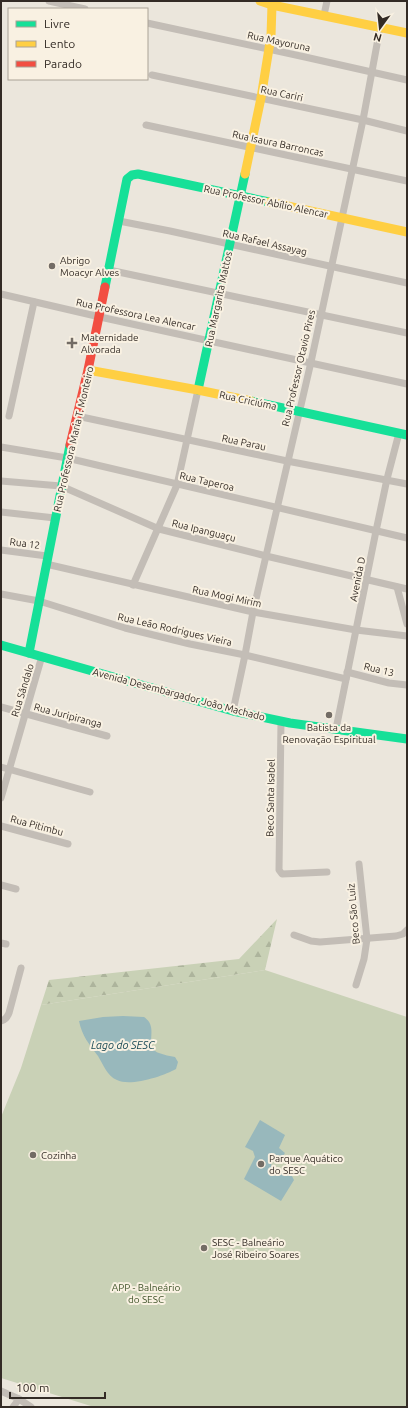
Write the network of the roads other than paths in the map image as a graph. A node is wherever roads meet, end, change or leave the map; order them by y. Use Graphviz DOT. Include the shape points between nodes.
graph roads {
  1 [pos="49,1"];
  2 [pos="260,1"];
  3 [pos="327,1"];
  4 [pos="272,5"];
  5 [pos="80,8"];
  6 [pos="324,15"];
  7 [pos="148,23"];
  8 [pos="380,28"];
  9 [pos="407,33"];
  10 [pos="269,49"];
  11 [pos="372,72"];
  12 [pos="152,75"];
  13 [pos="407,80"];
  14 [pos="261,98"];
  15 [pos="363,120"];
  16 [pos="146,125"];
  17 [pos="407,131"];
  18 [pos="250,148"];
  19 [pos="351,169"];
  20 [pos="127,179"];
  21 [pos="407,181"];
  22 [pos="240,195"];
  23 [pos="341,218"];
  24 [pos="119,221"];
  25 [pos="407,232"];
  26 [pos="230,244"];
  27 [pos="330,267"];
  28 [pos="109,270"];
  29 [pos="407,283"];
  30 [pos="220,293"];
  31 [pos="1,294"];
  32 [pos="34,302"];
  33 [pos="320,314"];
  34 [pos="100,317"];
  35 [pos="407,333"];
  36 [pos="210,340"];
  37 [pos="310,362"];
  38 [pos="88,370"];
  39 [pos="407,384"];
  40 [pos="198,390"];
  41 [pos="299,411"];
  42 [pos="9,416"];
  43 [pos="77,416"];
  44 [pos="403,434"];
  45 [pos="188,440"];
  46 [pos="1,447"];
  47 [pos="67,458"];
  48 [pos="287,461"];
  49 [pos="387,479"];
  50 [pos="1,481"];
  51 [pos="407,484"];
  52 [pos="177,485"];
  53 [pos="61,486"];
  54 [pos="277,508"];
  55 [pos="1,512"];
  56 [pos="55,518"];
  57 [pos="159,529"];
  58 [pos="376,531"];
  59 [pos="407,538"];
  60 [pos="1,550"];
  61 [pos="266,556"];
  62 [pos="46,560"];
  63 [pos="367,579"];
  64 [pos="133,585"];
  65 [pos="397,587"];
  66 [pos="407,589"];
  67 [pos="1,594"];
  68 [pos="39,601"];
  69 [pos="253,612"];
  70 [pos="407,624"];
  71 [pos="356,630"];
  72 [pos="407,636"];
  73 [pos="1,645"];
  74 [pos="29,653"];
  75 [pos="245,655"];
  76 [pos="42,656"];
  77 [pos="347,672"];
  78 [pos="346,679"];
  79 [pos="407,685"];
  80 [pos="1,707"];
  81 [pos="233,711"];
  82 [pos="25,714"];
  83 [pos="282,722"];
  84 [pos="336,730"];
  85 [pos="107,736"];
  86 [pos="407,739"];
  87 [pos="1,767"];
  88 [pos="9,769"];
  89 [pos="90,792"];
  90 [pos="1,798"];
  91 [pos="1,826"];
  92 [pos="68,844"];
  93 [pos="359,864"];
  94 [pos="327,872"];
  95 [pos="1,885"];
  96 [pos="16,889"];
  97 [pos="407,930"];
  98 [pos="294,935"];
  99 [pos="367,939"];
  100 [pos="21,968"];
  101 [pos="356,985"];
  102 [pos="1,1021"];
  103 [pos="1,1390"];
  104 [pos="19,1399"];
  105 [pos="13,1407"];
  106 [pos="31,1407"];
  1 -- 5 [label="street"];
  2 -- 4 [label="street"];
  3 -- 6 [label="street"];
  4 -- 6 [label="street"];
  4 -- 10 [label="street, Rua Margarita Mattos"];
  6 -- 8 [label="street"];
  7 -- 10 [label="street, Rua Mayoruna"];
  8 -- 9 [label="street"];
  8 -- 11 [label="street, Rua Professor Otavio Pires"];
  10 -- 11 [label="street, Rua Mayoruna"];
  10 -- 14 [label="street, Rua Margarita Mattos"];
  11 -- 13 [label="street, Rua Mayoruna"];
  11 -- 15 [label="street, Rua Professor Otavio Pires"];
  12 -- 14 [label="street, Rua Cariri"];
  14 -- 15 [label="street, Rua Cariri"];
  14 -- 18 [label="street, Rua Margarita Mattos"];
  15 -- 17 [label="street, Rua Cariri"];
  15 -- 19 [label="street, Rua Professor Otavio Pires"];
  16 -- 18 [label="street, Rua Isaura Barroncas"];
  18 -- 19 [label="street, Rua Isaura Barroncas"];
  18 -- 22 [label="street, Rua Margarita Mattos"];
  19 -- 21 [label="street, Rua Isaura Barroncas"];
  19 -- 23 [label="street, Rua Professor Otavio Pires"];
  20 -- 22 [label="street, Rua Professor Abílio Alencar" via="130,175 138,174"];
  20 -- 24 [label="street, Rua Professora Maria T. Monteiro"];
  22 -- 23 [label="street, Rua Professor Abílio Alencar"];
  22 -- 26 [label="street, Rua Margarita Mattos"];
  23 -- 25 [label="street, Rua Professor Abílio Alencar"];
  23 -- 27 [label="street, Rua Professor Otavio Pires"];
  24 -- 26 [label="street, Rua Rafael Assayag"];
  24 -- 28 [label="street, Rua Professora Maria T. Monteiro"];
  26 -- 27 [label="street, Rua Rafael Assayag"];
  26 -- 30 [label="street, Rua Margarita Mattos"];
  27 -- 29 [label="street, Rua Rafael Assayag"];
  27 -- 33 [label="street, Rua Professor Otavio Pires"];
  28 -- 30 [label="street"];
  28 -- 34 [label="street, Rua Professora Maria T. Monteiro"];
  30 -- 33 [label="street"];
  30 -- 36 [label="street, Rua Margarita Mattos"];
  31 -- 32 [label="street, Rua Professora Lea Alencar"];
  32 -- 34 [label="street, Rua Professora Lea Alencar"];
  32 -- 42 [label="street"];
  33 -- 35 [label="street"];
  33 -- 37 [label="street, Rua Professor Otavio Pires"];
  34 -- 36 [label="street, Rua Professora Lea Alencar"];
  34 -- 38 [label="street, Rua Professora Maria T. Monteiro"];
  36 -- 37 [label="street, Rua Professora Lea Alencar"];
  36 -- 40 [label="street, Rua Margarita Mattos"];
  37 -- 39 [label="street, Rua Professora Lea Alencar"];
  37 -- 41 [label="street, Rua Professor Otavio Pires"];
  38 -- 40 [label="street, Rua Criciúma"];
  38 -- 43 [label="street, Rua Professora Maria T. Monteiro"];
  40 -- 41 [label="street, Rua Criciúma"];
  40 -- 45 [label="street, Rua Margarita Mattos"];
  41 -- 44 [label="street, Rua Criciúma"];
  41 -- 48 [label="street, Rua Professor Otavio Pires"];
  43 -- 45 [label="street, Rua Parau"];
  43 -- 47 [label="street, Rua Professora Maria T. Monteiro"];
  44 -- 49 [label="street, Avenida D"];
  45 -- 48 [label="street, Rua Parau"];
  45 -- 52 [label="street, Rua Margarita Mattos"];
  46 -- 47 [label="street, Rua Taperoa"];
  47 -- 52 [label="street, Rua Taperoa"];
  47 -- 53 [label="street, Rua Professora Maria T. Monteiro"];
  48 -- 49 [label="street, Rua Parau"];
  48 -- 54 [label="street, Rua Professor Otavio Pires"];
  49 -- 51 [label="street, Rua Parau"];
  49 -- 58 [label="street, Avenida D"];
  50 -- 53 [label="street, Rua Ipanguaçu"];
  52 -- 54 [label="street, Rua Taperoa"];
  52 -- 57 [label="street, Rua Margarita Mattos"];
  53 -- 56 [label="street, Rua Professora Maria T. Monteiro"];
  53 -- 57 [label="street, Rua Ipanguaçu"];
  54 -- 58 [label="street, Rua Taperoa"];
  54 -- 61 [label="street, Rua Professor Otavio Pires"];
  55 -- 56 [label="street"];
  56 -- 62 [label="street, Rua Professora Maria T. Monteiro"];
  57 -- 61 [label="street, Rua Ipanguaçu"];
  57 -- 64 [label="street, Rua Margarita Mattos"];
  58 -- 59 [label="street, Rua Taperoa"];
  58 -- 63 [label="street, Avenida D"];
  60 -- 62 [label="street, Rua 12"];
  61 -- 63 [label="street, Rua Ipanguaçu"];
  61 -- 69 [label="street, Rua Professor Otavio Pires"];
  62 -- 64 [label="street, Rua Mogi Mirim"];
  62 -- 68 [label="street, Rua Professora Maria T. Monteiro"];
  63 -- 65 [label="street, Rua Ipanguaçu"];
  63 -- 71 [label="street, Avenida D"];
  64 -- 69 [label="street, Rua Mogi Mirim"];
  65 -- 66 [label="street, Rua Ipanguaçu"];
  65 -- 70 [label="street"];
  67 -- 68 [label="street, Rua Leão Rodrigues Vieira"];
  68 -- 74 [label="street, Rua Professora Maria T. Monteiro"];
  68 -- 75 [label="street, Rua Leão Rodrigues Vieira" via="126,628"];
  69 -- 71 [label="street, Rua Mogi Mirim"];
  69 -- 75 [label="street, Rua Professor Otavio Pires"];
  71 -- 72 [label="street, Rua Mogi Mirim"];
  71 -- 77 [label="street, Avenida D"];
  73 -- 74 [label="street, Avenida Desembargador João Machado"];
  74 -- 76 [label="street, Avenida Desembargador João Machado"];
  75 -- 78 [label="street, Rua Leão Rodrigues Vieira"];
  75 -- 81 [label="street, Rua Professor Otavio Pires"];
  76 -- 81 [label="street, Avenida Desembargador João Machado"];
  76 -- 82 [label="street, Rua Sândalo"];
  77 -- 78 [label="street, Avenida D"];
  77 -- 79 [label="street, Rua 13"];
  78 -- 84 [label="street, Avenida D"];
  80 -- 82 [label="street, Rua Juripiranga"];
  81 -- 83 [label="street, Avenida Desembargador João Machado"];
  82 -- 85 [label="street, Rua Juripiranga"];
  82 -- 88 [label="street, Rua Sândalo"];
  83 -- 84 [label="street, Avenida Desembargador João Machado"];
  83 -- 94 [label="street, Beco Santa Isabel" via="279,870 282,874"];
  84 -- 86 [label="street, Avenida Desembargador João Machado"];
  87 -- 88 [label="street"];
  88 -- 89 [label="street"];
  88 -- 90 [label="street, Rua Sândalo"];
  91 -- 92 [label="street, Rua Pitimbu"];
  93 -- 99 [label="street, Beco São Luiz"];
  95 -- 96 [label="street"];
  97 -- 99 [label="street" via="396,936"];
  98 -- 99 [label="street" via="320,942"];
  99 -- 101 [label="street, Beco São Luiz"];
  100 -- 102 [label="street" via="9,1013 4,1021"];
  103 -- 104 [label="street"];
  104 -- 105 [label="street"];
  104 -- 106 [label="street"];
}
